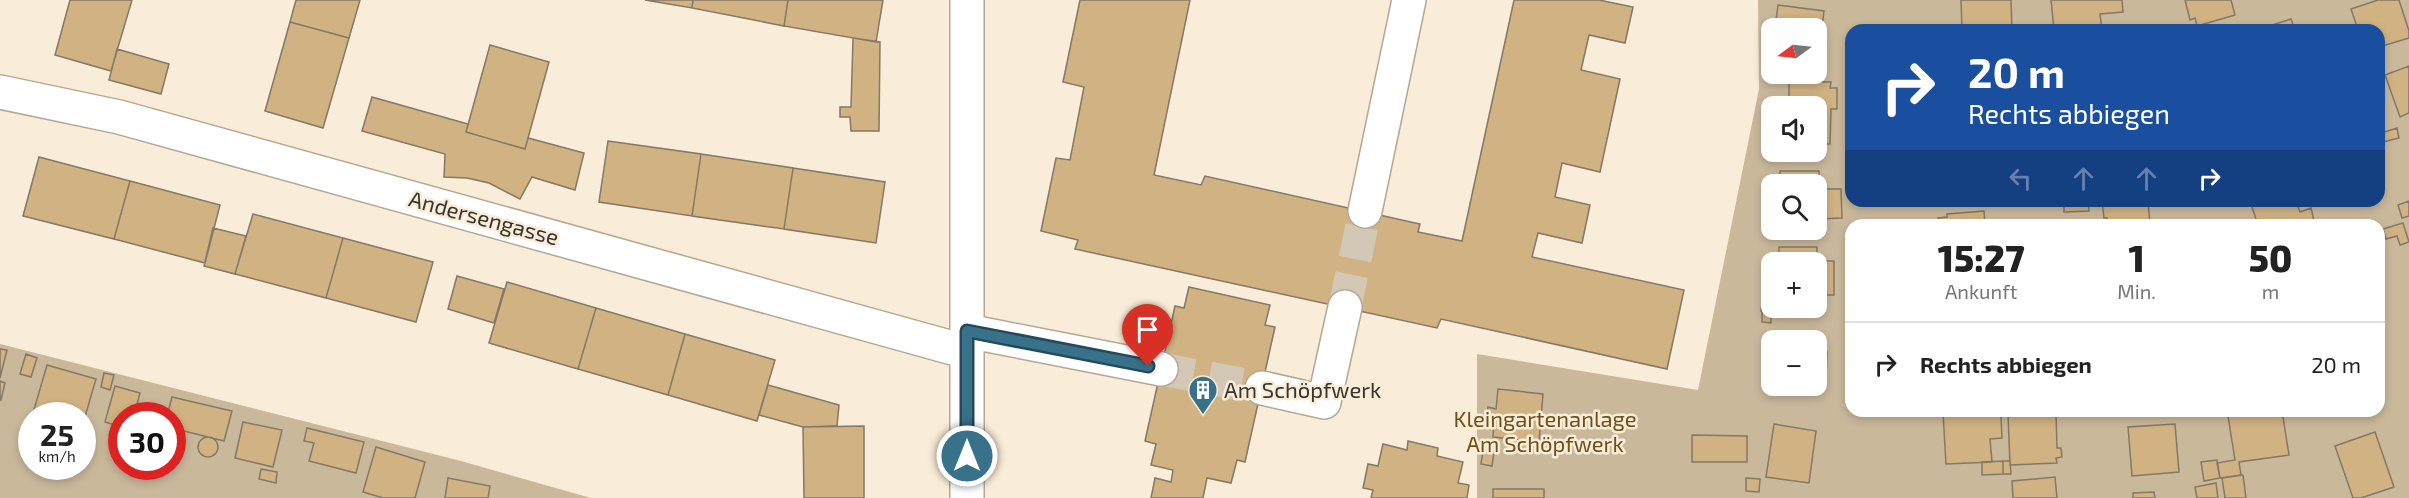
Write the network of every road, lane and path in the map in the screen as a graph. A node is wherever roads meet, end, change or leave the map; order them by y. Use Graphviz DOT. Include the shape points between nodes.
graph roads {
  1 [pos="968,0"];
  2 [pos="1409,0"];
  3 [pos="0,92"];
  4 [pos="1365,211"];
  5 [pos="1345,307"];
  6 [pos="967,341"];
  7 [pos="1161,369"];
  8 [pos="1262,388"];
  9 [pos="968,498"];
  1 -- 6 [label="street"];
  2 -- 4 [label="street"];
  3 -- 6 [label="street, Andersengasse" via="119,117"];
  5 -- 8 [label="street" via="1324,402"];
  6 -- 7 [label="street, Andersengasse"];
  6 -- 9 [label="street"];
}
